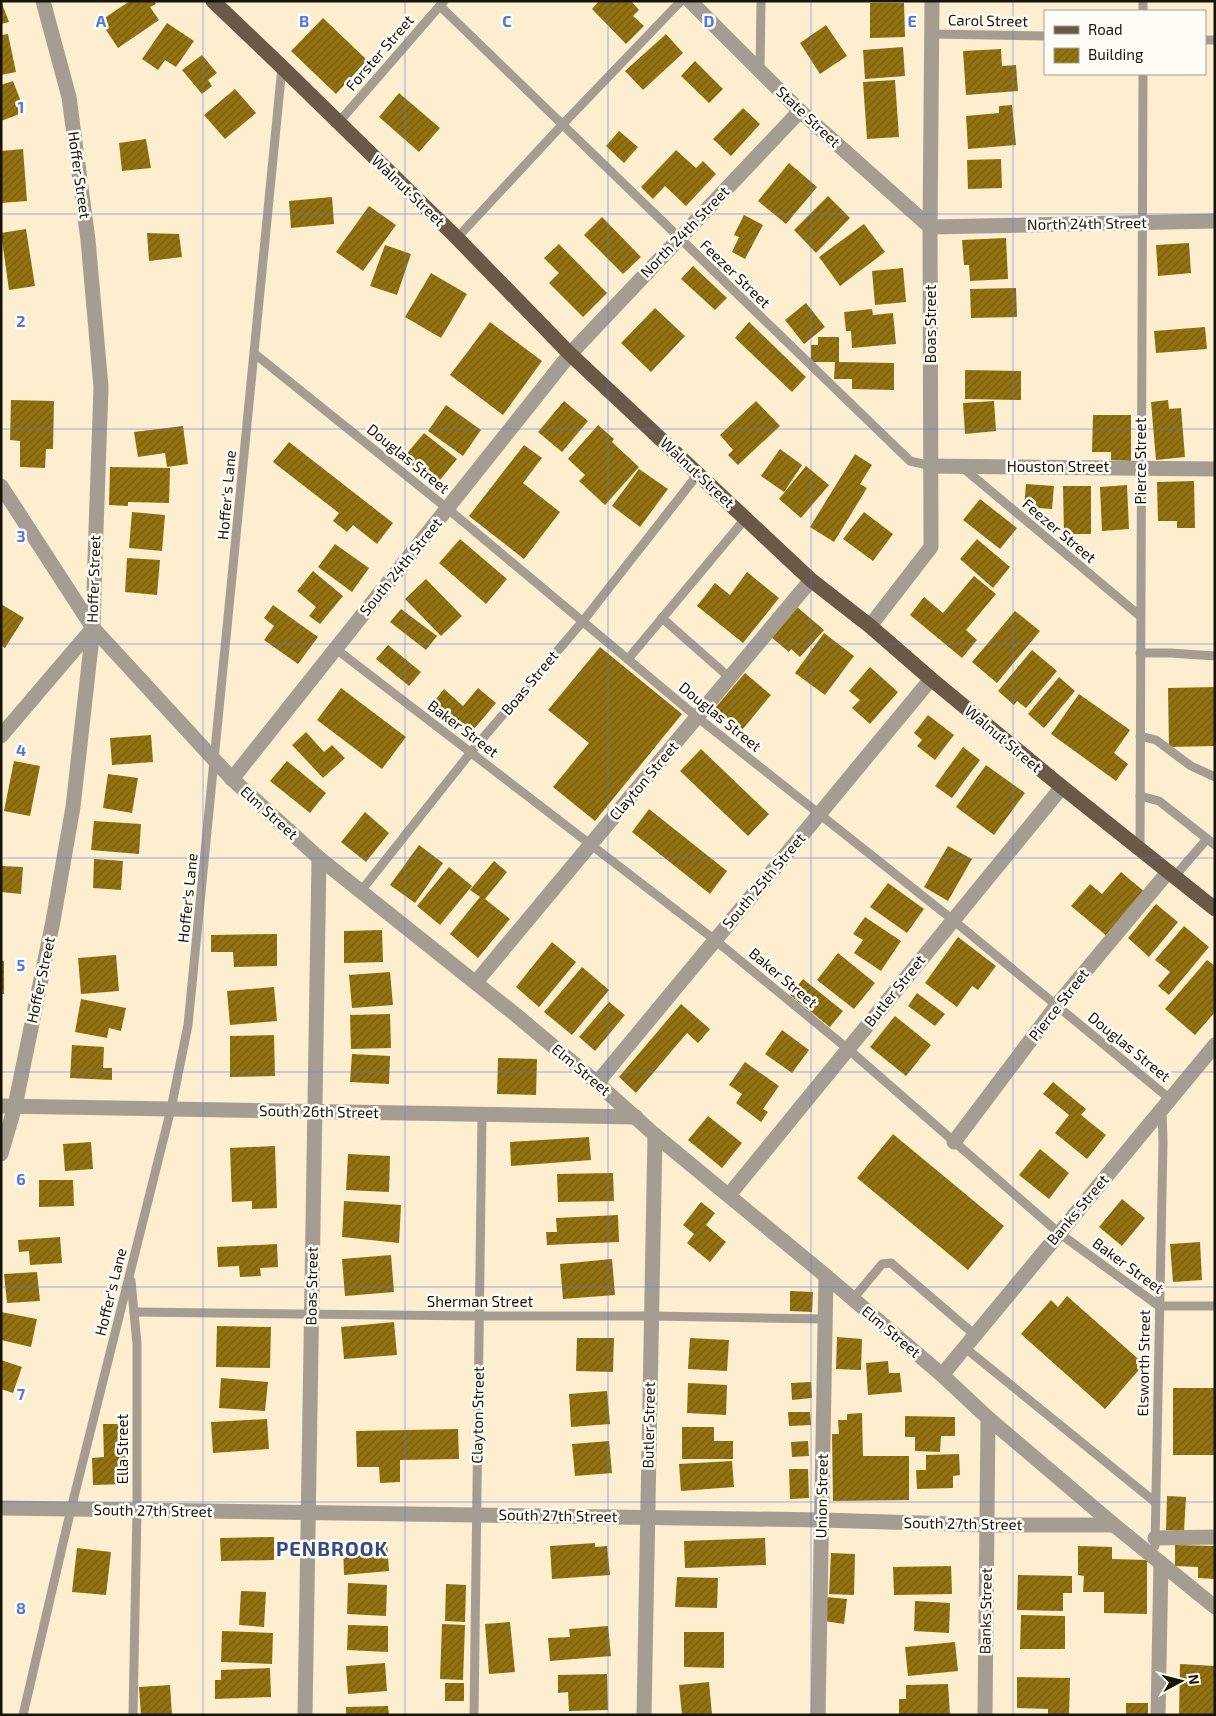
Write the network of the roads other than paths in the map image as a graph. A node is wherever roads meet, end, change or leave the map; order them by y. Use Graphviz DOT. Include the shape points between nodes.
graph roads {
  1 [pos="43,1"];
  2 [pos="213,1"];
  3 [pos="681,1"];
  4 [pos="690,1"];
  5 [pos="761,1"];
  6 [pos="932,1"];
  7 [pos="442,3"];
  8 [pos="932,34"];
  9 [pos="1044,36"];
  10 [pos="282,67"];
  11 [pos="760,72"];
  12 [pos="1143,75"];
  13 [pos="800,111"];
  14 [pos="338,123"];
  15 [pos="562,124"];
  16 [pos="1215,221"];
  17 [pos="1142,223"];
  18 [pos="930,227"];
  19 [pos="456,238"];
  20 [pos="679,239"];
  21 [pos="255,354"];
  22 [pos="570,354"];
  23 [pos="932,466"];
  24 [pos="961,466"];
  25 [pos="1141,468"];
  26 [pos="1215,469"];
  27 [pos="698,474"];
  28 [pos="1,486"];
  29 [pos="448,509"];
  30 [pos="746,519"];
  31 [pos="811,580"];
  32 [pos="1140,616"];
  33 [pos="662,618"];
  34 [pos="583,621"];
  35 [pos="870,626"];
  36 [pos="92,628"];
  37 [pos="336,649"];
  38 [pos="1140,653"];
  39 [pos="1215,656"];
  40 [pos="628,659"];
  41 [pos="730,678"];
  42 [pos="931,679"];
  43 [pos="698,716"];
  44 [pos="1,736"];
  45 [pos="1140,736"];
  46 [pos="471,752"];
  47 [pos="216,762"];
  48 [pos="1215,778"];
  49 [pos="232,779"];
  50 [pos="1062,787"];
  51 [pos="1140,796"];
  52 [pos="819,815"];
  53 [pos="1206,839"];
  54 [pos="591,844"];
  55 [pos="1215,845"];
  56 [pos="1140,849"];
  57 [pos="319,858"];
  58 [pos="1171,874"];
  59 [pos="361,891"];
  60 [pos="1215,909"];
  61 [pos="953,920"];
  62 [pos="715,940"];
  63 [pos="476,982"];
  64 [pos="1057,1005"];
  65 [pos="1215,1045"];
  66 [pos="848,1049"];
  67 [pos="597,1083"];
  68 [pos="1166,1105"];
  69 [pos="8,1106"];
  70 [pos="171,1109"];
  71 [pos="315,1112"];
  72 [pos="482,1114"];
  73 [pos="636,1118"];
  74 [pos="655,1135"];
  75 [pos="954,1142"];
  76 [pos="1,1154"];
  77 [pos="729,1195"];
  78 [pos="1060,1233"];
  79 [pos="130,1274"];
  80 [pos="826,1276"];
  81 [pos="852,1299"];
  82 [pos="1159,1306"];
  83 [pos="1215,1306"];
  84 [pos="134,1312"];
  85 [pos="312,1313"];
  86 [pos="479,1316"];
  87 [pos="651,1316"];
  88 [pos="825,1319"];
  89 [pos="975,1335"];
  90 [pos="964,1347"];
  91 [pos="942,1375"];
  92 [pos="988,1418"];
  93 [pos="1155,1502"];
  94 [pos="1,1508"];
  95 [pos="72,1509"];
  96 [pos="137,1510"];
  97 [pos="308,1513"];
  98 [pos="477,1515"];
  99 [pos="648,1518"];
  100 [pos="822,1520"];
  101 [pos="1114,1524"];
  102 [pos="987,1525"];
  103 [pos="1215,1536"];
  104 [pos="1155,1538"];
  105 [pos="1155,1559"];
  106 [pos="1215,1607"];
  107 [pos="23,1715"];
  108 [pos="133,1715"];
  109 [pos="305,1715"];
  110 [pos="474,1715"];
  111 [pos="644,1715"];
  112 [pos="818,1715"];
  113 [pos="985,1715"];
  114 [pos="1158,1715"];
  1 -- 36 [label="street, Hoffer Street" via="69,96 88,240 100,378"];
  2 -- 10 [label="main road, Walnut Street"];
  3 -- 15 [label="lane"];
  4 -- 11 [label="street, State Street"];
  5 -- 11 [label="lane"];
  6 -- 8 [label="street, Boas Street"];
  7 -- 14 [label="lane, Forster Street"];
  7 -- 15 [label="lane, Feezer Street"];
  8 -- 9 [label="lane, Carol Street"];
  8 -- 18 [label="street, Boas Street"];
  10 -- 14 [label="main road, Walnut Street"];
  10 -- 21 [label="lane, Hoffer's Lane"];
  11 -- 13 [label="street, State Street"];
  12 -- 17 [label="lane, Pierce Street"];
  13 -- 18 [label="street, State Street"];
  13 -- 20 [label="street, North 24th Street"];
  14 -- 19 [label="main road, Walnut Street"];
  15 -- 19 [label="lane"];
  15 -- 20 [label="lane, Feezer Street"];
  16 -- 17 [label="street, North 24th Street"];
  17 -- 18 [label="street, North 24th Street"];
  17 -- 25 [label="lane, Pierce Street"];
  18 -- 23 [label="street, Boas Street"];
  19 -- 22 [label="main road, Walnut Street"];
  20 -- 22 [label="street, North 24th Street"];
  20 -- 23 [label="lane, Feezer Street" via="910,462"];
  21 -- 29 [label="lane, Douglas Street"];
  21 -- 47 [label="lane, Hoffer's Lane"];
  22 -- 27 [label="main road, Walnut Street"];
  22 -- 29 [label="street, South 24th Street"];
  23 -- 24 [label="street, Houston Street"];
  23 -- 35 [label="street, Boas Street" via="931,547"];
  24 -- 25 [label="street, Houston Street"];
  24 -- 32 [label="lane, Feezer Street"];
  25 -- 26 [label="street, Houston Street"];
  25 -- 32 [label="lane, Pierce Street"];
  27 -- 30 [label="main road, Walnut Street"];
  27 -- 34 [label="lane, Boas Street"];
  28 -- 36 [label="street, Elm Street"];
  29 -- 34 [label="lane, Douglas Street"];
  29 -- 37 [label="street, South 24th Street"];
  30 -- 31 [label="main road, Walnut Street"];
  30 -- 33 [label="lane"];
  31 -- 35 [label="main road, Walnut Street"];
  31 -- 41 [label="street, Clayton Street"];
  32 -- 38 [label="lane, Pierce Street"];
  33 -- 40 [label="lane"];
  33 -- 41 [label="lane"];
  34 -- 40 [label="lane, Douglas Street"];
  34 -- 46 [label="lane, Boas Street"];
  35 -- 42 [label="main road, Walnut Street"];
  36 -- 44 [label="street"];
  36 -- 47 [label="street, Elm Street"];
  36 -- 69 [label="street, Hoffer Street" via="73,808 54,921"];
  37 -- 46 [label="lane, Baker Street"];
  37 -- 49 [label="street, South 24th Street"];
  38 -- 39 [label="lane"];
  38 -- 45 [label="lane, Pierce Street"];
  40 -- 43 [label="lane, Douglas Street"];
  41 -- 43 [label="street, Clayton Street"];
  42 -- 50 [label="main road, Walnut Street"];
  42 -- 52 [label="street, South 25th Street"];
  43 -- 52 [label="lane, Douglas Street"];
  43 -- 54 [label="street, Clayton Street"];
  45 -- 48 [label="lane" via="1156,740"];
  45 -- 51 [label="lane, Pierce Street"];
  46 -- 54 [label="lane, Baker Street"];
  46 -- 59 [label="lane, Boas Street"];
  47 -- 49 [label="street, Elm Street"];
  47 -- 70 [label="lane, Hoffer's Lane" via="188,1025"];
  49 -- 57 [label="street, Elm Street"];
  50 -- 56 [label="main road, Walnut Street"];
  50 -- 61 [label="street, Butler Street"];
  51 -- 53 [label="lane" via="1159,801"];
  51 -- 56 [label="lane, Pierce Street"];
  52 -- 61 [label="lane, Douglas Street"];
  52 -- 62 [label="street, South 25th Street"];
  53 -- 55 [label="lane"];
  53 -- 58 [label="lane"];
  54 -- 62 [label="lane, Baker Street"];
  54 -- 63 [label="street, Clayton Street"];
  56 -- 58 [label="main road, Walnut Street"];
  57 -- 59 [label="street, Elm Street"];
  57 -- 71 [label="street, Boas Street"];
  58 -- 60 [label="main road, Walnut Street"];
  58 -- 64 [label="street, Pierce Street"];
  59 -- 63 [label="street, Elm Street"];
  61 -- 64 [label="lane, Douglas Street"];
  61 -- 66 [label="street, Butler Street"];
  62 -- 66 [label="lane, Baker Street"];
  62 -- 67 [label="street, South 25th Street"];
  63 -- 67 [label="street, Elm Street"];
  64 -- 68 [label="lane, Douglas Street"];
  64 -- 75 [label="street, Pierce Street"];
  65 -- 68 [label="street, Banks Street"];
  66 -- 75 [label="lane, Baker Street"];
  66 -- 77 [label="street, Butler Street"];
  67 -- 73 [label="street, Elm Street"];
  68 -- 78 [label="street, Banks Street"];
  68 -- 82 [label="lane, Elsworth Street"];
  69 -- 70 [label="street, South 26th Street"];
  69 -- 76 [label="street, Hoffer Street"];
  70 -- 71 [label="street, South 26th Street"];
  70 -- 79 [label="lane, Hoffer's Lane"];
  71 -- 72 [label="street, South 26th Street"];
  71 -- 85 [label="street, Boas Street"];
  72 -- 73 [label="street, South 26th Street"];
  72 -- 86 [label="lane, Clayton Street"];
  73 -- 74 [label="street, Elm Street"];
  74 -- 77 [label="street, Elm Street"];
  74 -- 87 [label="street, Butler Street"];
  75 -- 78 [label="lane, Baker Street"];
  77 -- 80 [label="street, Elm Street"];
  78 -- 82 [label="lane, Baker Street"];
  78 -- 89 [label="street, Banks Street"];
  79 -- 84 [label="lane, Ella Street"];
  79 -- 95 [label="lane, Hoffer's Lane"];
  80 -- 81 [label="street, Elm Street"];
  80 -- 88 [label="street, Union Street"];
  81 -- 89 [label="lane" via="882,1264 891,1264"];
  81 -- 91 [label="street, Elm Street"];
  82 -- 83 [label="lane, Baker Street"];
  82 -- 93 [label="lane, Elsworth Street"];
  84 -- 85 [label="lane, Sherman Street"];
  84 -- 96 [label="lane, Ella Street" via="137,1344"];
  85 -- 86 [label="lane, Sherman Street"];
  85 -- 97 [label="street, Boas Street"];
  86 -- 87 [label="lane, Sherman Street"];
  86 -- 98 [label="lane, Clayton Street"];
  87 -- 88 [label="lane, Sherman Street"];
  87 -- 99 [label="street, Butler Street"];
  88 -- 100 [label="street, Union Street"];
  89 -- 90 [label="street, Banks Street"];
  90 -- 91 [label="street, Banks Street"];
  90 -- 93 [label="lane"];
  91 -- 92 [label="street, Elm Street"];
  92 -- 101 [label="street, Elm Street"];
  92 -- 102 [label="street, Banks Street"];
  93 -- 104 [label="lane, Elsworth Street"];
  94 -- 95 [label="street, South 27th Street"];
  95 -- 96 [label="street, South 27th Street"];
  95 -- 107 [label="lane, Hoffer's Lane"];
  96 -- 97 [label="street, South 27th Street"];
  96 -- 108 [label="lane, Ella Street"];
  97 -- 98 [label="street, South 27th Street"];
  97 -- 109 [label="street, Boas Street"];
  98 -- 99 [label="street, South 27th Street"];
  98 -- 110 [label="lane, Clayton Street"];
  99 -- 100 [label="street, South 27th Street"];
  99 -- 111 [label="street, Butler Street"];
  100 -- 102 [label="street, South 27th Street"];
  100 -- 112 [label="street, Union Street"];
  101 -- 102 [label="street, South 27th Street"];
  101 -- 105 [label="street, Elm Street"];
  102 -- 113 [label="street, Banks Street"];
  103 -- 104 [label="street"];
  104 -- 105 [label="lane, Elsworth Street"];
  105 -- 106 [label="street, Elm Street"];
  105 -- 114 [label="street"];
}
